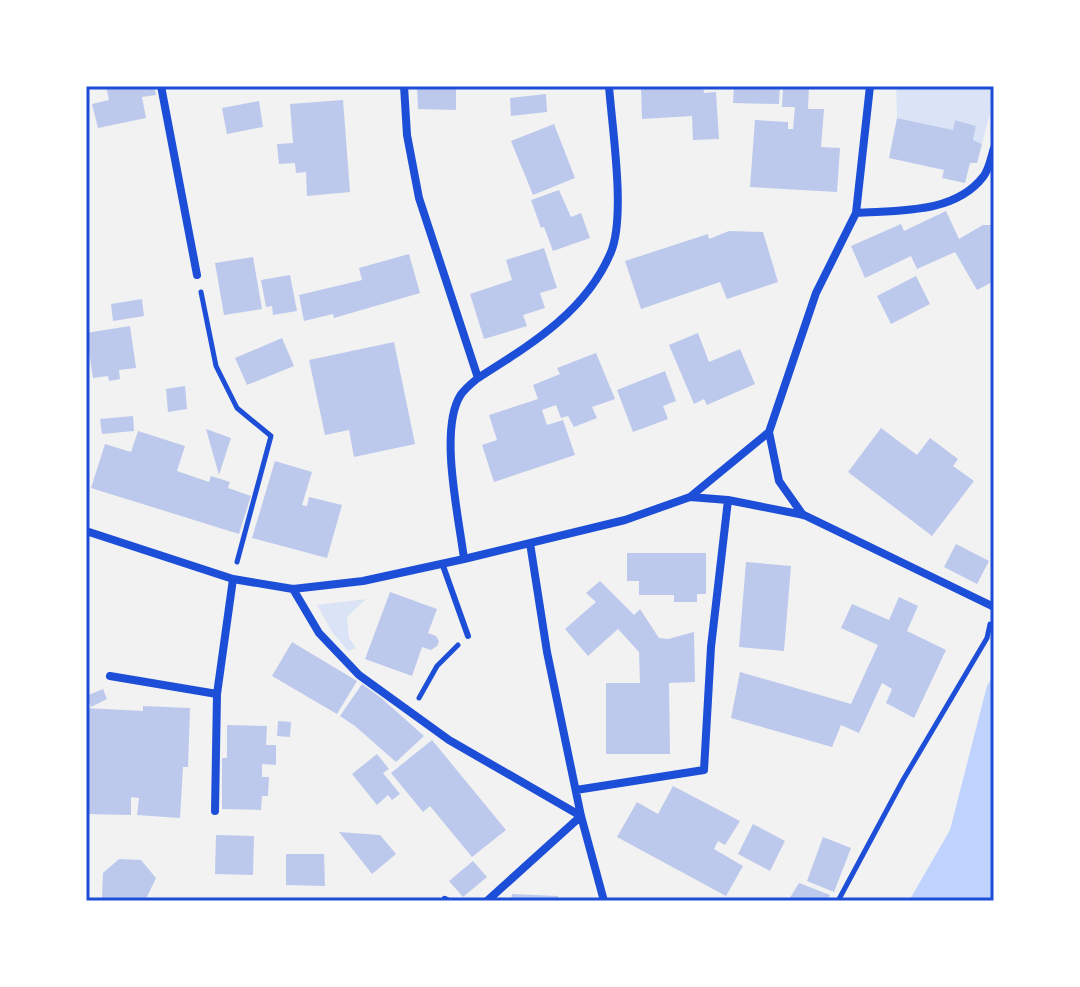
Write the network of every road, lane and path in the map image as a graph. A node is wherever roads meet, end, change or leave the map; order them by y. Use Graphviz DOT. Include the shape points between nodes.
graph roads {
  1 [pos="161,86"];
  2 [pos="404,86"];
  3 [pos="609,86"];
  4 [pos="870,86"];
  5 [pos="994,148"];
  6 [pos="856,213"];
  7 [pos="197,275"];
  8 [pos="478,378"];
  9 [pos="769,432"];
  10 [pos="690,497"];
  11 [pos="728,500"];
  12 [pos="804,515"];
  13 [pos="86,531"];
  14 [pos="530,543"];
  15 [pos="464,559"];
  16 [pos="442,563"];
  17 [pos="233,579"];
  18 [pos="293,589"];
  19 [pos="992,606"];
  20 [pos="468,636"];
  21 [pos="110,676"];
  22 [pos="424,691"];
  23 [pos="217,694"];
  24 [pos="576,790"];
  25 [pos="215,811"];
  26 [pos="581,816"];
  27 [pos="487,901"];
  28 [pos="604,901"];
  29 [pos="838,901"];
  1 -- 7 [label="street"];
  2 -- 8 [label="street" via="419,198"];
  3 -- 8 [label="street" via="617,213 611,251 584,297 547,334"];
  4 -- 6 [label="street"];
  5 -- 6 [label="street" via="986,175 968,192 935,207"];
  6 -- 9 [label="street" via="816,293"];
  7 -- 17 [label="path" via="216,366 237,408 271,436"];
  8 -- 15 [label="street" via="461,396 452,417 450,445"];
  9 -- 10 [label="street"];
  9 -- 12 [label="street" via="779,481"];
  10 -- 11 [label="street"];
  10 -- 14 [label="street" via="625,520"];
  11 -- 12 [label="street"];
  11 -- 24 [label="street" via="704,770"];
  12 -- 19 [label="street"];
  13 -- 17 [label="street"];
  14 -- 15 [label="street"];
  14 -- 24 [label="street"];
  15 -- 16 [label="street"];
  16 -- 18 [label="street" via="363,581"];
  16 -- 20 [label="lane"];
  17 -- 18 [label="street"];
  17 -- 23 [label="street"];
  18 -- 26 [label="street" via="319,633 359,675 449,740"];
  19 -- 29 [label="path" via="987,638"];
  20 -- 22 [label="path" via="437,666"];
  21 -- 23 [label="street"];
  23 -- 25 [label="street"];
  24 -- 26 [label="street"];
  26 -- 27 [label="street"];
  26 -- 28 [label="street"];
}
